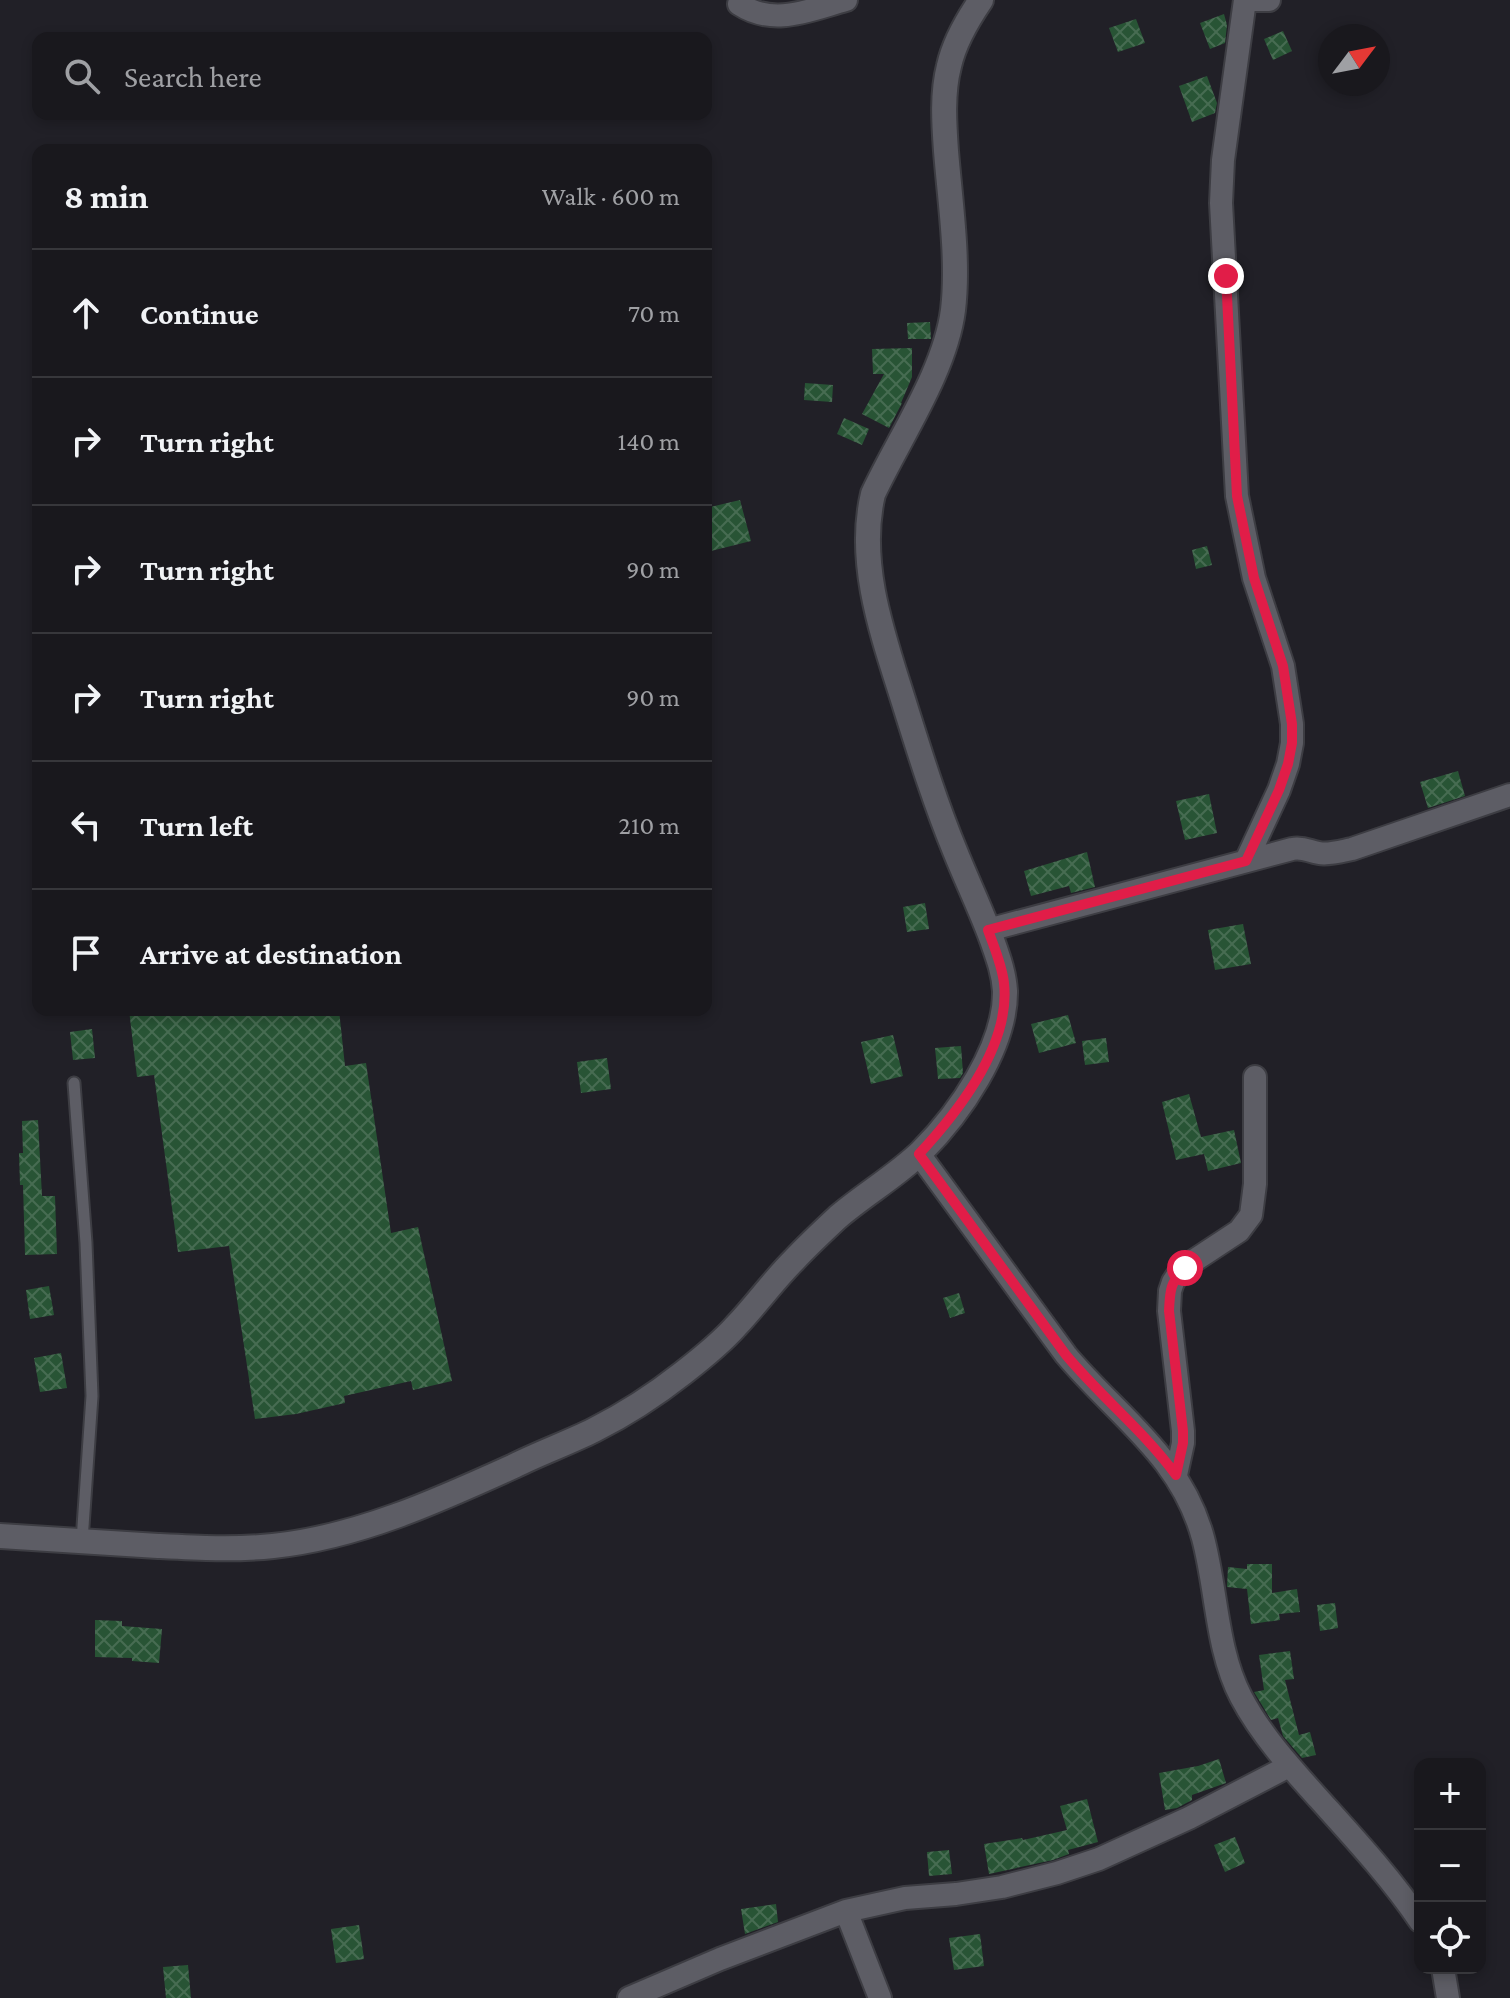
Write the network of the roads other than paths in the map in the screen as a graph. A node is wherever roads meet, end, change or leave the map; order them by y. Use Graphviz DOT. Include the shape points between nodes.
graph roads {
  1 [pos="846,0"];
  2 [pos="981,0"];
  3 [pos="1247,0"];
  4 [pos="1269,0"];
  5 [pos="739,4"];
  6 [pos="1510,795"];
  7 [pos="1246,861"];
  8 [pos="988,930"];
  9 [pos="1255,1077"];
  10 [pos="74,1083"];
  11 [pos="919,1154"];
  12 [pos="1176,1475"];
  13 [pos="0,1536"];
  14 [pos="82,1541"];
  15 [pos="1289,1766"];
  16 [pos="846,1911"];
  17 [pos="1414,1913"];
  18 [pos="1444,1974"];
  19 [pos="629,1998"];
  20 [pos="880,1998"];
  21 [pos="1448,1998"];
  1 -- 5 [label="street" via="775,17"];
  2 -- 8 [label="street" via="958,41 945,92 953,311 934,373 873,494 868,551 884,637 925,769"];
  3 -- 4 [label="street"];
  3 -- 7 [label="street" via="1221,203 1237,496 1254,578 1283,666 1292,743 1279,790"];
  6 -- 7 [label="street" via="1352,849 1320,853 1298,848"];
  7 -- 8 [label="street"];
  8 -- 11 [label="street" via="1004,981 999,1028 964,1101"];
  9 -- 12 [label="street" via="1251,1215 1239,1231 1185,1268 1170,1291 1183,1431"];
  10 -- 14 [label="lane" via="92,1348"];
  11 -- 12 [label="street" via="1066,1355"];
  11 -- 14 [label="street" via="818,1235 733,1330 685,1371 595,1429 415,1510 311,1540 240,1549"];
  12 -- 15 [label="street" via="1203,1536 1232,1677"];
  13 -- 14 [label="street"];
  15 -- 16 [label="street" via="1143,1840 1057,1873 1002,1887"];
  15 -- 17 [label="street"];
  16 -- 19 [label="street"];
  16 -- 20 [label="street"];
  18 -- 21 [label="street"];
}
